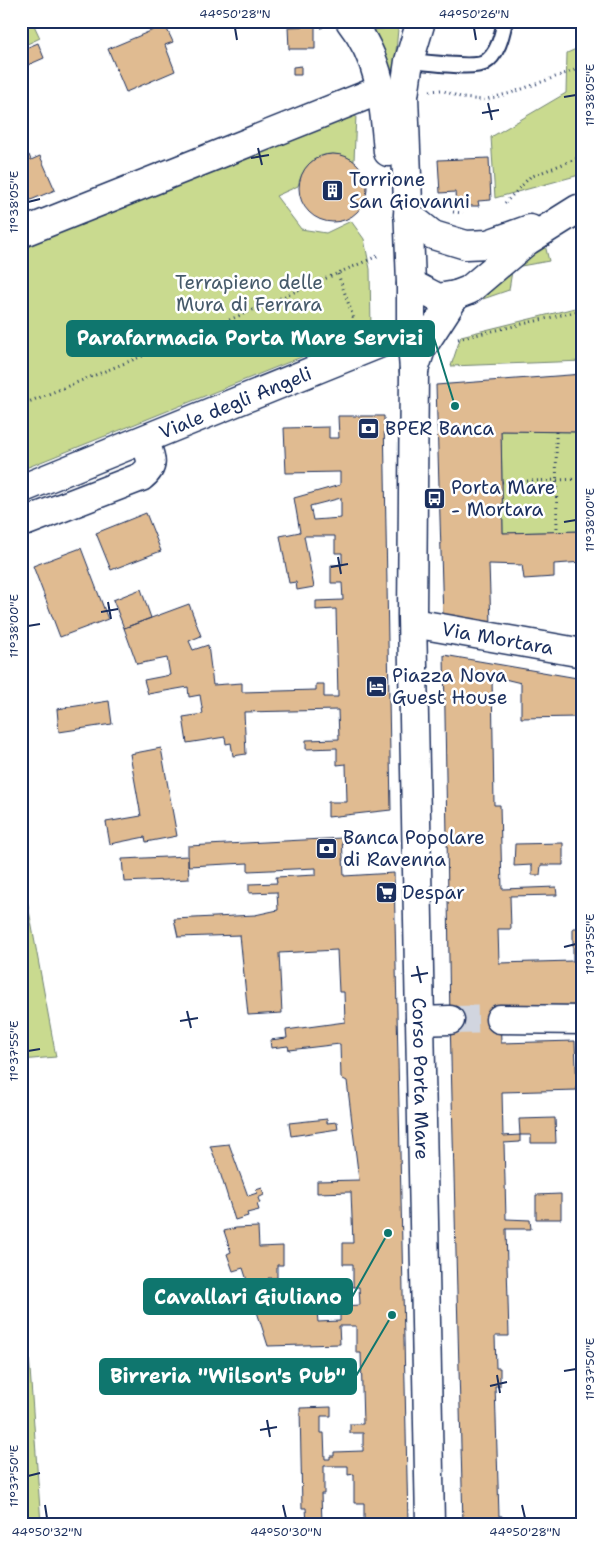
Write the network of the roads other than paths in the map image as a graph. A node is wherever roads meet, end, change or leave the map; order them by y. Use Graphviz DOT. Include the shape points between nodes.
graph roads {
  1 [pos="350,21"];
  2 [pos="421,21"];
  3 [pos="505,21"];
  4 [pos="409,61"];
  5 [pos="380,90"];
  6 [pos="408,214"];
  7 [pos="581,216"];
  8 [pos="21,233"];
  9 [pos="411,284"];
  10 [pos="456,295"];
  11 [pos="410,331"];
  12 [pos="414,370"];
  13 [pos="144,440"];
  14 [pos="21,490"];
  15 [pos="21,522"];
  16 [pos="413,623"];
  17 [pos="583,653"];
  18 [pos="500,1019"];
  19 [pos="420,1020"];
  20 [pos="450,1020"];
  21 [pos="583,1020"];
  22 [pos="430,1524"];
  1 -- 5 [label="street, Corso Porta Mare" via="375,62"];
  2 -- 4 [label="street, Corso Porta Mare"];
  3 -- 4 [label="lane" via="497,46 484,62 471,65"];
  4 -- 6 [label="street, Corso Porta Mare" via="404,96"];
  5 -- 6 [label="street, Corso Porta Mare" via="390,180"];
  5 -- 8 [label="street"];
  6 -- 7 [label="street" via="433,235 466,245 488,244"];
  6 -- 9 [label="street, Corso Porta Mare"];
  7 -- 10 [label="street" via="527,241 469,290"];
  9 -- 10 [label="street" via="438,298"];
  9 -- 11 [label="street, Corso Porta Mare"];
  10 -- 12 [label="street" via="421,349"];
  11 -- 12 [label="street, Corso Porta Mare"];
  11 -- 13 [label="street, Viale degli Angeli"];
  12 -- 16 [label="street, Corso Porta Mare"];
  13 -- 14 [label="street, Viale degli Angeli"];
  13 -- 15 [label="street, Viale degli Angeli" via="151,460 150,467 141,477"];
  16 -- 17 [label="street, Via Mortara"];
  16 -- 19 [label="street, Corso Porta Mare"];
  18 -- 21 [label="street"];
  19 -- 20 [label="street"];
  19 -- 22 [label="street, Corso Porta Mare"];
}
